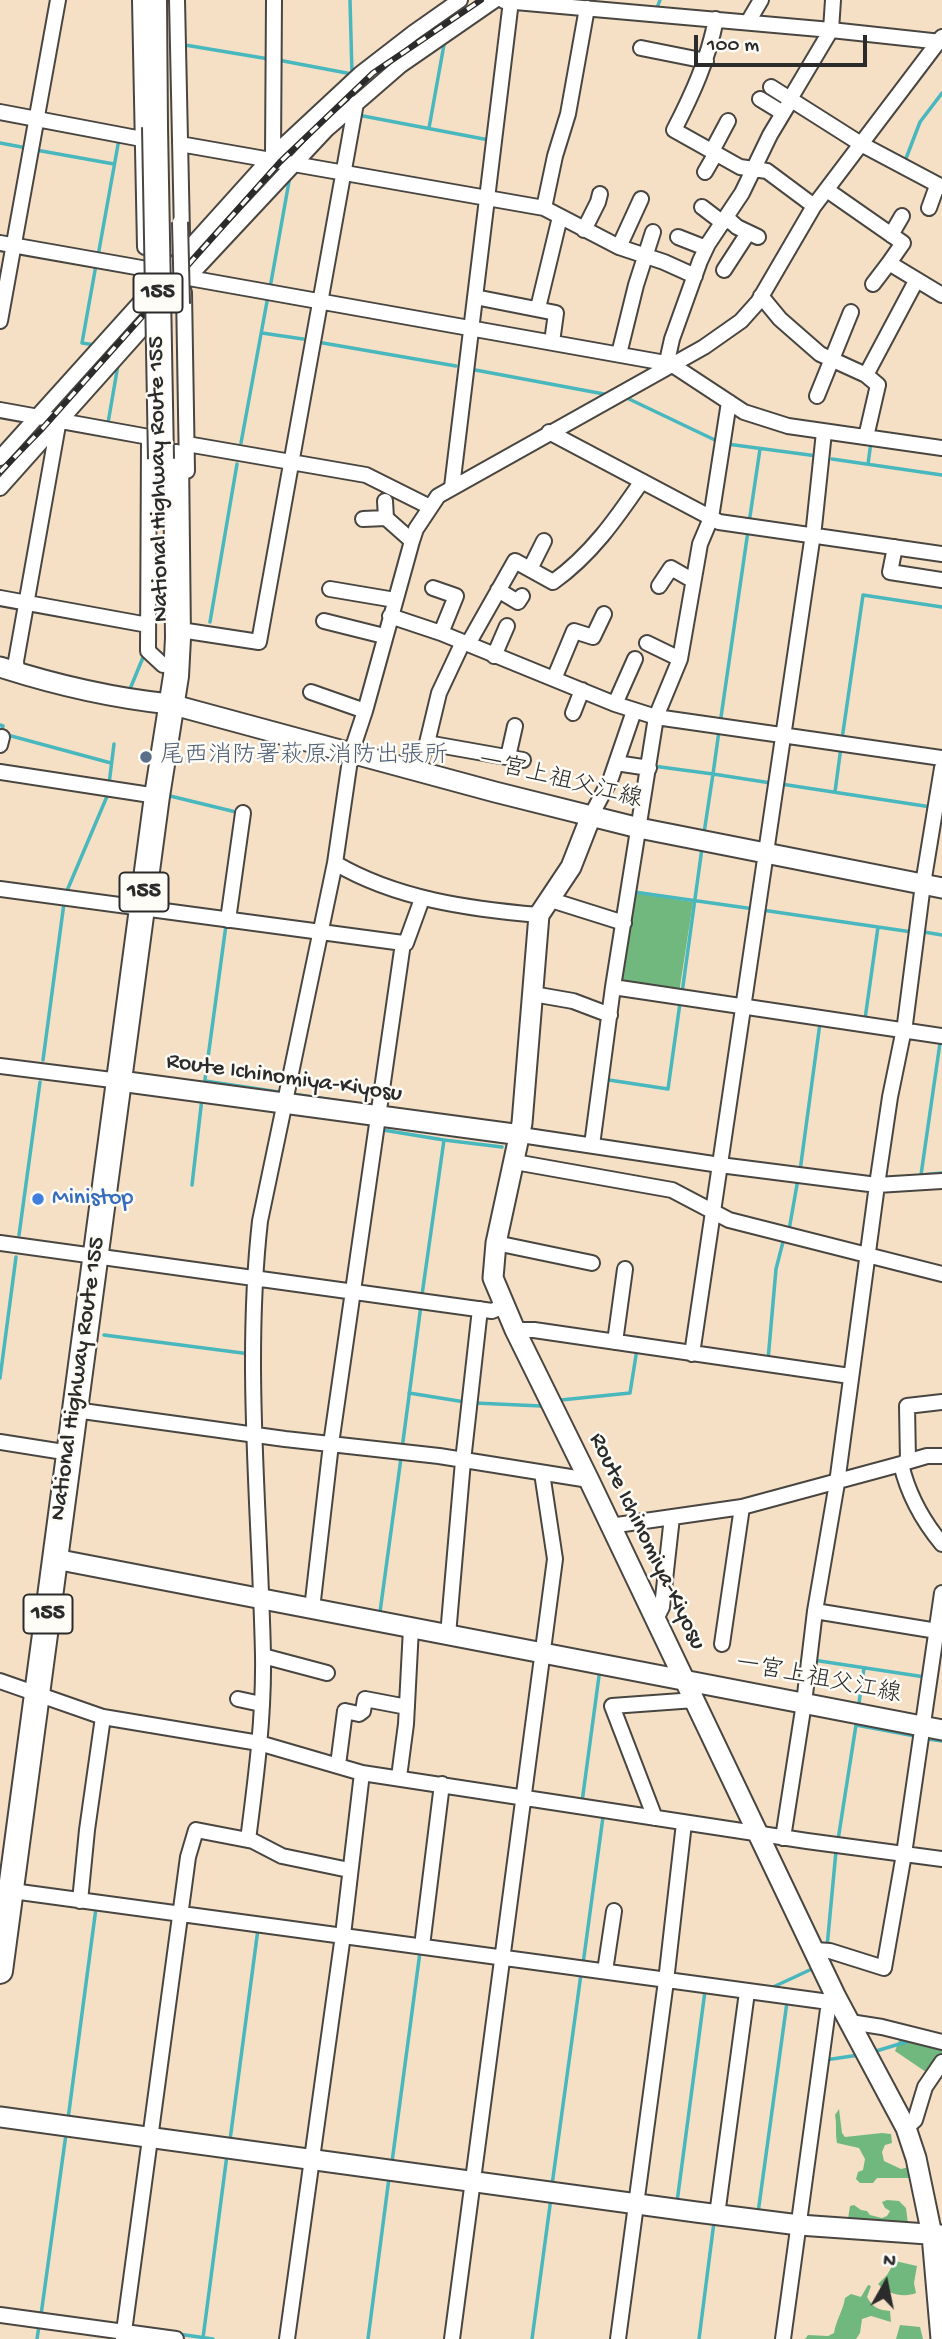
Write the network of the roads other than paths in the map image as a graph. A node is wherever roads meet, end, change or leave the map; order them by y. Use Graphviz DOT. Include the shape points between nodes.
graph roads {
  1 [pos="58,0"];
  2 [pos="140,0"];
  3 [pos="154,0"];
  4 [pos="168,0"];
  5 [pos="177,0"];
  6 [pos="274,0"];
  7 [pos="460,0"];
  8 [pos="495,0"];
  9 [pos="761,0"];
  10 [pos="833,0"];
  11 [pos="506,1"];
  12 [pos="662,7"];
  13 [pos="587,8"];
  14 [pos="716,19"];
  15 [pos="748,22"];
  16 [pos="831,30"];
  17 [pos="941,41"];
  18 [pos="641,48"];
  19 [pos="706,61"];
  20 [pos="771,88"];
  21 [pos="760,99"];
  22 [pos="356,103"];
  23 [pos="788,104"];
  24 [pos="0,112"];
  25 [pos="36,118"];
  26 [pos="728,121"];
  27 [pos="162,134"];
  28 [pos="861,144"];
  29 [pos="714,152"];
  30 [pos="272,158"];
  31 [pos="294,163"];
  32 [pos="754,169"];
  33 [pos="343,172"];
  34 [pos="705,173"];
  35 [pos="940,186"];
  36 [pos="827,190"];
  37 [pos="600,194"];
  38 [pos="487,198"];
  39 [pos="641,199"];
  40 [pos="814,206"];
  41 [pos="702,207"];
  42 [pos="544,208"];
  43 [pos="929,208"];
  44 [pos="902,216"];
  45 [pos="560,217"];
  46 [pos="725,221"];
  47 [pos="180,222"];
  48 [pos="584,230"];
  49 [pos="653,232"];
  50 [pos="891,235"];
  51 [pos="678,237"];
  52 [pos="7,244"];
  53 [pos="619,247"];
  54 [pos="706,248"];
  55 [pos="182,256"];
  56 [pos="644,257"];
  57 [pos="889,263"];
  58 [pos="146,269"];
  59 [pos="724,270"];
  60 [pos="167,273"];
  61 [pos="695,276"];
  62 [pos="186,280"];
  63 [pos="916,281"];
  64 [pos="873,284"];
  65 [pos="942,295"];
  66 [pos="146,296"];
  67 [pos="475,296"];
  68 [pos="761,296"];
  69 [pos="320,301"];
  70 [pos="182,304"];
  71 [pos="538,308"];
  72 [pos="851,312"];
  73 [pos="0,321"];
  74 [pos="147,325"];
  75 [pos="471,329"];
  76 [pos="552,342"];
  77 [pos="619,354"];
  78 [pos="831,359"];
  79 [pos="671,364"];
  80 [pos="866,375"];
  81 [pos="817,396"];
  82 [pos="729,402"];
  83 [pos="0,410"];
  84 [pos="38,417"];
  85 [pos="59,420"];
  86 [pos="549,432"];
  87 [pos="824,432"];
  88 [pos="149,437"];
  89 [pos="866,437"];
  90 [pos="942,448"];
  91 [pos="175,453"];
  92 [pos="0,458"];
  93 [pos="292,463"];
  94 [pos="642,481"];
  95 [pos="452,487"];
  96 [pos="0,488"];
  97 [pos="385,501"];
  98 [pos="430,507"];
  99 [pos="386,518"];
  100 [pos="711,518"];
  101 [pos="363,519"];
  102 [pos="812,536"];
  103 [pos="412,541"];
  104 [pos="544,541"];
  105 [pos="895,547"];
  106 [pos="942,554"];
  107 [pos="530,569"];
  108 [pos="692,580"];
  109 [pos="942,580"];
  110 [pos="659,586"];
  111 [pos="433,588"];
  112 [pos="330,589"];
  113 [pos="498,590"];
  114 [pos="522,596"];
  115 [pos="0,598"];
  116 [pos="395,600"];
  117 [pos="26,603"];
  118 [pos="604,614"];
  119 [pos="390,616"];
  120 [pos="324,621"];
  121 [pos="148,625"];
  122 [pos="507,626"];
  123 [pos="441,633"];
  124 [pos="384,636"];
  125 [pos="178,638"];
  126 [pos="466,643"];
  127 [pos="646,643"];
  128 [pos="494,656"];
  129 [pos="635,659"];
  130 [pos="680,659"];
  131 [pos="163,664"];
  132 [pos="8,670"];
  133 [pos="554,679"];
  134 [pos="582,690"];
  135 [pos="311,692"];
  136 [pos="615,704"];
  137 [pos="170,705"];
  138 [pos="365,711"];
  139 [pos="634,711"];
  140 [pos="573,713"];
  141 [pos="656,716"];
  142 [pos="515,726"];
  143 [pos="783,736"];
  144 [pos="427,743"];
  145 [pos="351,753"];
  146 [pos="508,757"];
  147 [pos="942,758"];
  148 [pos="523,760"];
  149 [pos="616,763"];
  150 [pos="649,768"];
  151 [pos="942,768"];
  152 [pos="417,770"];
  153 [pos="0,772"];
  154 [pos="157,796"];
  155 [pos="939,809"];
  156 [pos="243,813"];
  157 [pos="591,816"];
  158 [pos="639,828"];
  159 [pos="766,853"];
  160 [pos="335,863"];
  161 [pos="932,886"];
  162 [pos="0,889"];
  163 [pos="422,898"];
  164 [pos="545,907"];
  165 [pos="142,908"];
  166 [pos="229,920"];
  167 [pos="624,923"];
  168 [pos="319,931"];
  169 [pos="403,943"];
  170 [pos="613,987"];
  171 [pos="533,994"];
  172 [pos="744,1008"];
  173 [pos="610,1015"];
  174 [pos="903,1031"];
  175 [pos="942,1037"];
  176 [pos="0,1066"];
  177 [pos="120,1081"];
  178 [pos="285,1104"];
  179 [pos="378,1116"];
  180 [pos="521,1135"];
  181 [pos="592,1145"];
  182 [pos="515,1162"];
  183 [pos="720,1165"];
  184 [pos="942,1181"];
  185 [pos="877,1185"];
  186 [pos="712,1213"];
  187 [pos="0,1243"];
  188 [pos="496,1243"];
  189 [pos="868,1254"];
  190 [pos="96,1256"];
  191 [pos="592,1263"];
  192 [pos="625,1269"];
  193 [pos="942,1274"];
  194 [pos="254,1279"];
  195 [pos="353,1292"];
  196 [pos="504,1306"];
  197 [pos="480,1309"];
  198 [pos="515,1331"];
  199 [pos="615,1342"];
  200 [pos="692,1354"];
  201 [pos="850,1376"];
  202 [pos="942,1402"];
  203 [pos="75,1410"];
  204 [pos="255,1435"];
  205 [pos="0,1442"];
  206 [pos="331,1444"];
  207 [pos="71,1453"];
  208 [pos="942,1455"];
  209 [pos="463,1461"];
  210 [pos="905,1462"];
  211 [pos="542,1473"];
  212 [pos="589,1480"];
  213 [pos="837,1483"];
  214 [pos="742,1507"];
  215 [pos="671,1517"];
  216 [pos="611,1526"];
  217 [pos="942,1544"];
  218 [pos="55,1559"];
  219 [pos="942,1593"];
  220 [pos="260,1599"];
  221 [pos="312,1609"];
  222 [pos="815,1611"];
  223 [pos="656,1619"];
  224 [pos="411,1628"];
  225 [pos="448,1635"];
  226 [pos="938,1639"];
  227 [pos="722,1644"];
  228 [pos="544,1653"];
  229 [pos="263,1656"];
  230 [pos="327,1673"];
  231 [pos="685,1680"];
  232 [pos="0,1681"];
  233 [pos="37,1695"];
  234 [pos="238,1699"];
  235 [pos="695,1700"];
  236 [pos="261,1703"];
  237 [pos="804,1703"];
  238 [pos="407,1707"];
  239 [pos="103,1717"];
  240 [pos="922,1726"];
  241 [pos="942,1730"];
  242 [pos="259,1743"];
  243 [pos="338,1765"];
  244 [pos="362,1773"];
  245 [pos="399,1777"];
  246 [pos="442,1784"];
  247 [pos="523,1797"];
  248 [pos="655,1818"];
  249 [pos="684,1823"];
  250 [pos="757,1834"];
  251 [pos="783,1838"];
  252 [pos="248,1840"];
  253 [pos="904,1854"];
  254 [pos="942,1859"];
  255 [pos="349,1870"];
  256 [pos="5,1890"];
  257 [pos="79,1900"];
  258 [pos="614,1911"];
  259 [pos="181,1913"];
  260 [pos="344,1935"];
  261 [pos="422,1946"];
  262 [pos="815,1950"];
  263 [pos="504,1958"];
  264 [pos="0,1971"];
  265 [pos="605,1971"];
  266 [pos="666,1981"];
  267 [pos="747,1992"];
  268 [pos="833,2000"];
  269 [pos="850,2022"];
  270 [pos="942,2042"];
  271 [pos="942,2062"];
  272 [pos="0,2118"];
  273 [pos="906,2128"];
  274 [pos="149,2137"];
  275 [pos="312,2159"];
  276 [pos="472,2181"];
  277 [pos="636,2203"];
  278 [pos="717,2215"];
  279 [pos="799,2225"];
  280 [pos="937,2235"];
  281 [pos="940,2288"];
  282 [pos="0,2315"];
  283 [pos="123,2335"];
  284 [pos="176,2339"];
  285 [pos="287,2339"];
  286 [pos="452,2339"];
  287 [pos="618,2339"];
  288 [pos="783,2339"];
  289 [pos="941,2339"];
  1 -- 25 [label="street"];
  2 -- 27 [label="street"];
  3 -- 27 [label="highway, National Highway Route 155 / 155"];
  4 -- 27 [label="highway, National Highway Route 155 / 155"];
  5 -- 27 [label="street"];
  6 -- 30 [label="street"];
  7 -- 30 [label="street" via="360,74"];
  8 -- 22 [label="street" via="417,52"];
  9 -- 15 [label="street"];
  10 -- 16 [label="street"];
  11 -- 13 [label="street"];
  11 -- 38 [label="street"];
  12 -- 13 [label="street"];
  12 -- 14 [label="street"];
  13 -- 42 [label="street" via="568,114"];
  14 -- 15 [label="street"];
  14 -- 19 [label="street"];
  15 -- 16 [label="street"];
  16 -- 17 [label="street"];
  16 -- 23 [label="street"];
  17 -- 28 [label="street"];
  18 -- 19 [label="street"];
  19 -- 29 [label="street" via="674,130"];
  20 -- 23 [label="street"];
  21 -- 23 [label="street"];
  22 -- 31 [label="street"];
  22 -- 33 [label="street"];
  23 -- 28 [label="street"];
  23 -- 32 [label="street"];
  24 -- 25 [label="street"];
  25 -- 27 [label="street"];
  25 -- 52 [label="street"];
  26 -- 29 [label="street"];
  27 -- 30 [label="street"];
  27 -- 55 [label="street"];
  27 -- 58 [label="street" via="145,233"];
  27 -- 91 [label="highway, National Highway Route 155 / 155"];
  28 -- 35 [label="street"];
  28 -- 36 [label="street"];
  29 -- 32 [label="street" via="740,167"];
  29 -- 34 [label="street"];
  30 -- 31 [label="street"];
  30 -- 55 [label="street"];
  31 -- 33 [label="street"];
  31 -- 62 [label="street"];
  32 -- 40 [label="street" via="767,171"];
  32 -- 46 [label="street"];
  33 -- 38 [label="street"];
  33 -- 69 [label="street"];
  35 -- 43 [label="street"];
  36 -- 40 [label="street"];
  36 -- 50 [label="street"];
  37 -- 48 [label="street"];
  38 -- 42 [label="street"];
  38 -- 67 [label="street"];
  39 -- 53 [label="street"];
  40 -- 68 [label="street"];
  41 -- 46 [label="street"];
  42 -- 45 [label="street"];
  44 -- 50 [label="street"];
  45 -- 48 [label="street"];
  45 -- 71 [label="street"];
  46 -- 54 [label="street"];
  46 -- 59 [label="street" via="753,235"];
  47 -- 70 [label="street, bridge"];
  48 -- 53 [label="street"];
  49 -- 56 [label="street"];
  50 -- 57 [label="street" via="903,243"];
  51 -- 54 [label="street"];
  52 -- 58 [label="street"];
  52 -- 73 [label="street"];
  53 -- 56 [label="street"];
  54 -- 61 [label="street"];
  55 -- 60 [label="street"];
  55 -- 62 [label="street"];
  56 -- 61 [label="street"];
  56 -- 77 [label="street"];
  57 -- 63 [label="street"];
  57 -- 64 [label="street"];
  58 -- 60 [label="street"];
  58 -- 66 [label="street"];
  60 -- 66 [label="street"];
  61 -- 79 [label="street" via="672,339"];
  62 -- 69 [label="street"];
  62 -- 74 [label="street"];
  62 -- 91 [label="street"];
  63 -- 65 [label="street"];
  63 -- 80 [label="street"];
  66 -- 74 [label="street"];
  66 -- 84 [label="street"];
  67 -- 71 [label="street"];
  67 -- 75 [label="street"];
  68 -- 78 [label="street" via="802,339"];
  68 -- 79 [label="street" via="741,321"];
  69 -- 75 [label="street"];
  69 -- 93 [label="street"];
  71 -- 76 [label="street" via="555,313"];
  72 -- 78 [label="street"];
  74 -- 85 [label="street"];
  74 -- 88 [label="street"];
  75 -- 76 [label="street"];
  75 -- 95 [label="street"];
  76 -- 77 [label="street"];
  77 -- 79 [label="street"];
  78 -- 80 [label="street"];
  78 -- 81 [label="street"];
  79 -- 82 [label="street"];
  79 -- 86 [label="street"];
  80 -- 89 [label="street" via="878,386"];
  82 -- 87 [label="street" via="744,412 788,426"];
  82 -- 100 [label="street"];
  83 -- 84 [label="street"];
  84 -- 85 [label="street"];
  84 -- 92 [label="street"];
  85 -- 88 [label="street"];
  85 -- 96 [label="street"];
  85 -- 117 [label="street"];
  86 -- 94 [label="street"];
  86 -- 95 [label="street"];
  87 -- 89 [label="street"];
  87 -- 102 [label="street"];
  88 -- 121 [label="street"];
  89 -- 90 [label="street"];
  91 -- 93 [label="street"];
  91 -- 125 [label="highway, National Highway Route 155 / 155"];
  91 -- 131 [label="highway, National Highway Route 155 / 155"];
  93 -- 98 [label="street" via="366,475"];
  93 -- 125 [label="street" via="260,642 187,631"];
  94 -- 100 [label="street"];
  94 -- 107 [label="street" via="606,533 568,571 553,582"];
  95 -- 98 [label="street"];
  97 -- 99 [label="street"];
  98 -- 103 [label="street"];
  99 -- 101 [label="street"];
  99 -- 103 [label="street"];
  100 -- 102 [label="street"];
  100 -- 108 [label="street"];
  102 -- 105 [label="street"];
  102 -- 143 [label="street"];
  103 -- 116 [label="street"];
  104 -- 107 [label="street"];
  105 -- 106 [label="street"];
  105 -- 109 [label="street" via="890,572"];
  107 -- 113 [label="street" via="515,561"];
  108 -- 110 [label="street" via="671,568"];
  108 -- 130 [label="street"];
  111 -- 123 [label="street" via="456,596"];
  112 -- 116 [label="street"];
  113 -- 114 [label="street" via="518,602"];
  113 -- 126 [label="street"];
  115 -- 117 [label="street"];
  116 -- 119 [label="street"];
  117 -- 121 [label="street"];
  117 -- 132 [label="street" via="16,661"];
  118 -- 133 [label="street" via="593,637 574,631"];
  119 -- 123 [label="street"];
  119 -- 124 [label="street"];
  120 -- 124 [label="street"];
  121 -- 131 [label="street" via="148,651"];
  122 -- 128 [label="street"];
  123 -- 126 [label="street"];
  124 -- 138 [label="street"];
  125 -- 137 [label="highway, National Highway Route 155 / 155"];
  126 -- 128 [label="street"];
  126 -- 144 [label="street" via="439,692"];
  127 -- 130 [label="street"];
  128 -- 133 [label="street"];
  129 -- 136 [label="street"];
  130 -- 141 [label="street"];
  131 -- 137 [label="highway, National Highway Route 155 / 155"];
  132 -- 137 [label="main road, 一宮上祖父江線" via="113,697"];
  133 -- 134 [label="street"];
  134 -- 136 [label="street"];
  134 -- 140 [label="street"];
  135 -- 138 [label="street"];
  136 -- 139 [label="street"];
  137 -- 145 [label="main road, 一宮上祖父江線"];
  137 -- 154 [label="highway, National Highway Route 155 / 155"];
  138 -- 145 [label="street"];
  139 -- 141 [label="street"];
  139 -- 149 [label="street"];
  141 -- 143 [label="street"];
  141 -- 150 [label="street"];
  142 -- 146 [label="street"];
  143 -- 147 [label="street"];
  143 -- 159 [label="street"];
  144 -- 146 [label="street"];
  144 -- 152 [label="street"];
  145 -- 152 [label="main road, 一宮上祖父江線"];
  145 -- 160 [label="street"];
  146 -- 148 [label="street"];
  149 -- 150 [label="street"];
  149 -- 157 [label="street"];
  150 -- 158 [label="street"];
  151 -- 155 [label="street"];
  152 -- 157 [label="main road, 一宮上祖父江線"];
  153 -- 154 [label="street"];
  154 -- 165 [label="highway, National Highway Route 155 / 155"];
  155 -- 161 [label="street"];
  156 -- 166 [label="street"];
  157 -- 158 [label="main road, 一宮上祖父江線"];
  157 -- 164 [label="main road" via="571,867"];
  158 -- 159 [label="main road, 一宮上祖父江線"];
  158 -- 167 [label="street"];
  159 -- 161 [label="main road, 一宮上祖父江線"];
  159 -- 172 [label="street"];
  160 -- 163 [label="street" via="382,887"];
  160 -- 168 [label="street"];
  161 -- 174 [label="street"];
  162 -- 165 [label="street"];
  163 -- 164 [label="street"];
  163 -- 169 [label="street"];
  164 -- 167 [label="street"];
  164 -- 171 [label="main road"];
  165 -- 166 [label="street"];
  165 -- 177 [label="highway, National Highway Route 155 / 155"];
  166 -- 168 [label="street"];
  167 -- 170 [label="street"];
  168 -- 169 [label="street"];
  168 -- 178 [label="street"];
  169 -- 179 [label="street"];
  170 -- 172 [label="street"];
  170 -- 173 [label="street"];
  171 -- 173 [label="street" via="573,1001"];
  171 -- 180 [label="main road"];
  172 -- 174 [label="street"];
  172 -- 183 [label="street"];
  173 -- 181 [label="street"];
  174 -- 175 [label="street"];
  174 -- 185 [label="street"];
  176 -- 177 [label="street"];
  177 -- 178 [label="main road, Route Ichinomiya-Kiyosu"];
  177 -- 190 [label="highway, National Highway Route 155 / 155"];
  178 -- 179 [label="main road, Route Ichinomiya-Kiyosu"];
  178 -- 194 [label="street" via="260,1221"];
  179 -- 180 [label="main road, Route Ichinomiya-Kiyosu"];
  179 -- 195 [label="street"];
  180 -- 181 [label="street"];
  180 -- 182 [label="main road, Route Ichinomiya-Kiyosu"];
  181 -- 183 [label="street"];
  182 -- 186 [label="street" via="671,1190"];
  182 -- 188 [label="main road, Route Ichinomiya-Kiyosu"];
  183 -- 185 [label="street"];
  183 -- 186 [label="street"];
  184 -- 185 [label="street"];
  185 -- 189 [label="street"];
  186 -- 189 [label="street"];
  186 -- 200 [label="street"];
  187 -- 190 [label="street"];
  188 -- 191 [label="street"];
  188 -- 196 [label="main road, Route Ichinomiya-Kiyosu" via="493,1279"];
  189 -- 193 [label="street"];
  189 -- 201 [label="street"];
  190 -- 194 [label="street"];
  190 -- 203 [label="highway, National Highway Route 155 / 155"];
  192 -- 199 [label="street"];
  194 -- 195 [label="street"];
  194 -- 204 [label="street"];
  195 -- 197 [label="street"];
  195 -- 206 [label="street"];
  196 -- 197 [label="street"];
  196 -- 198 [label="main road, Route Ichinomiya-Kiyosu"];
  197 -- 209 [label="street"];
  198 -- 199 [label="street"];
  198 -- 212 [label="main road, Route Ichinomiya-Kiyosu"];
  199 -- 200 [label="street"];
  200 -- 201 [label="street"];
  201 -- 213 [label="street"];
  202 -- 210 [label="street" via="907,1406"];
  203 -- 204 [label="street"];
  203 -- 207 [label="highway, National Highway Route 155 / 155"];
  204 -- 206 [label="street"];
  204 -- 220 [label="street"];
  205 -- 207 [label="street"];
  206 -- 209 [label="street"];
  206 -- 221 [label="street"];
  207 -- 218 [label="highway, National Highway Route 155 / 155"];
  208 -- 210 [label="street"];
  209 -- 211 [label="street"];
  209 -- 225 [label="street"];
  210 -- 213 [label="street"];
  210 -- 217 [label="street" via="905,1482"];
  211 -- 212 [label="street"];
  211 -- 228 [label="street" via="555,1559"];
  212 -- 216 [label="main road, Route Ichinomiya-Kiyosu"];
  213 -- 214 [label="street"];
  213 -- 222 [label="street"];
  214 -- 215 [label="street"];
  214 -- 227 [label="street"];
  215 -- 216 [label="street"];
  215 -- 223 [label="street" via="662,1607"];
  216 -- 223 [label="main road, Route Ichinomiya-Kiyosu"];
  218 -- 220 [label="main road, 一宮上祖父江線"];
  218 -- 233 [label="highway, National Highway Route 155 / 155"];
  219 -- 226 [label="street"];
  220 -- 221 [label="main road, 一宮上祖父江線"];
  220 -- 229 [label="street"];
  221 -- 224 [label="main road, 一宮上祖父江線"];
  222 -- 226 [label="street"];
  222 -- 237 [label="street"];
  223 -- 231 [label="main road, Route Ichinomiya-Kiyosu"];
  224 -- 225 [label="main road, 一宮上祖父江線"];
  224 -- 238 [label="street"];
  225 -- 228 [label="main road, 一宮上祖父江線"];
  226 -- 240 [label="street"];
  228 -- 231 [label="main road, 一宮上祖父江線"];
  228 -- 247 [label="street"];
  229 -- 230 [label="street"];
  229 -- 236 [label="street"];
  231 -- 235 [label="main road, Route Ichinomiya-Kiyosu"];
  231 -- 237 [label="main road, 一宮上祖父江線"];
  232 -- 233 [label="street"];
  233 -- 239 [label="street"];
  233 -- 256 [label="highway, National Highway Route 155 / 155"];
  234 -- 236 [label="street"];
  235 -- 248 [label="street" via="612,1706"];
  235 -- 250 [label="main road, Route Ichinomiya-Kiyosu"];
  236 -- 242 [label="street"];
  237 -- 240 [label="main road, 一宮上祖父江線"];
  237 -- 251 [label="street"];
  238 -- 243 [label="street" via="365,1699 359,1714 345,1711"];
  238 -- 245 [label="street"];
  239 -- 242 [label="street"];
  239 -- 257 [label="street"];
  240 -- 241 [label="main road, 一宮上祖父江線"];
  240 -- 253 [label="street"];
  242 -- 243 [label="street"];
  242 -- 252 [label="street"];
  243 -- 244 [label="street"];
  244 -- 245 [label="street"];
  244 -- 255 [label="street"];
  245 -- 246 [label="street"];
  246 -- 247 [label="street"];
  246 -- 261 [label="street"];
  247 -- 248 [label="street"];
  247 -- 263 [label="street"];
  248 -- 249 [label="street"];
  249 -- 250 [label="street"];
  249 -- 266 [label="street"];
  250 -- 251 [label="street"];
  250 -- 262 [label="main road, Route Ichinomiya-Kiyosu"];
  251 -- 253 [label="street"];
  252 -- 255 [label="street" via="282,1856"];
  252 -- 259 [label="street" via="196,1830"];
  253 -- 254 [label="street"];
  253 -- 262 [label="street" via="884,1968"];
  255 -- 260 [label="street"];
  256 -- 257 [label="street"];
  256 -- 264 [label="highway, National Highway Route 155 / 155"];
  257 -- 259 [label="street"];
  258 -- 265 [label="street"];
  259 -- 260 [label="street"];
  259 -- 274 [label="street"];
  260 -- 261 [label="street"];
  260 -- 275 [label="street"];
  261 -- 263 [label="street"];
  262 -- 268 [label="main road, Route Ichinomiya-Kiyosu"];
  263 -- 265 [label="street"];
  263 -- 276 [label="street"];
  265 -- 266 [label="street"];
  266 -- 267 [label="street"];
  266 -- 277 [label="street"];
  267 -- 268 [label="street"];
  267 -- 278 [label="street"];
  268 -- 269 [label="main road, Route Ichinomiya-Kiyosu"];
  268 -- 279 [label="street"];
  269 -- 270 [label="street"];
  269 -- 273 [label="main road, Route Ichinomiya-Kiyosu"];
  271 -- 273 [label="street" via="925,2087 915,2120"];
  272 -- 274 [label="main road"];
  273 -- 280 [label="main road, Route Ichinomiya-Kiyosu"];
  274 -- 275 [label="main road"];
  274 -- 283 [label="street"];
  275 -- 276 [label="main road"];
  275 -- 285 [label="street"];
  276 -- 277 [label="main road"];
  276 -- 286 [label="street"];
  277 -- 278 [label="main road"];
  277 -- 287 [label="street"];
  278 -- 279 [label="main road"];
  279 -- 280 [label="main road"];
  279 -- 288 [label="street"];
  280 -- 281 [label="main road, Route Ichinomiya-Kiyosu"];
  281 -- 289 [label="main road, Route Ichinomiya-Kiyosu"];
  282 -- 283 [label="street"];
  283 -- 284 [label="street"];
}
